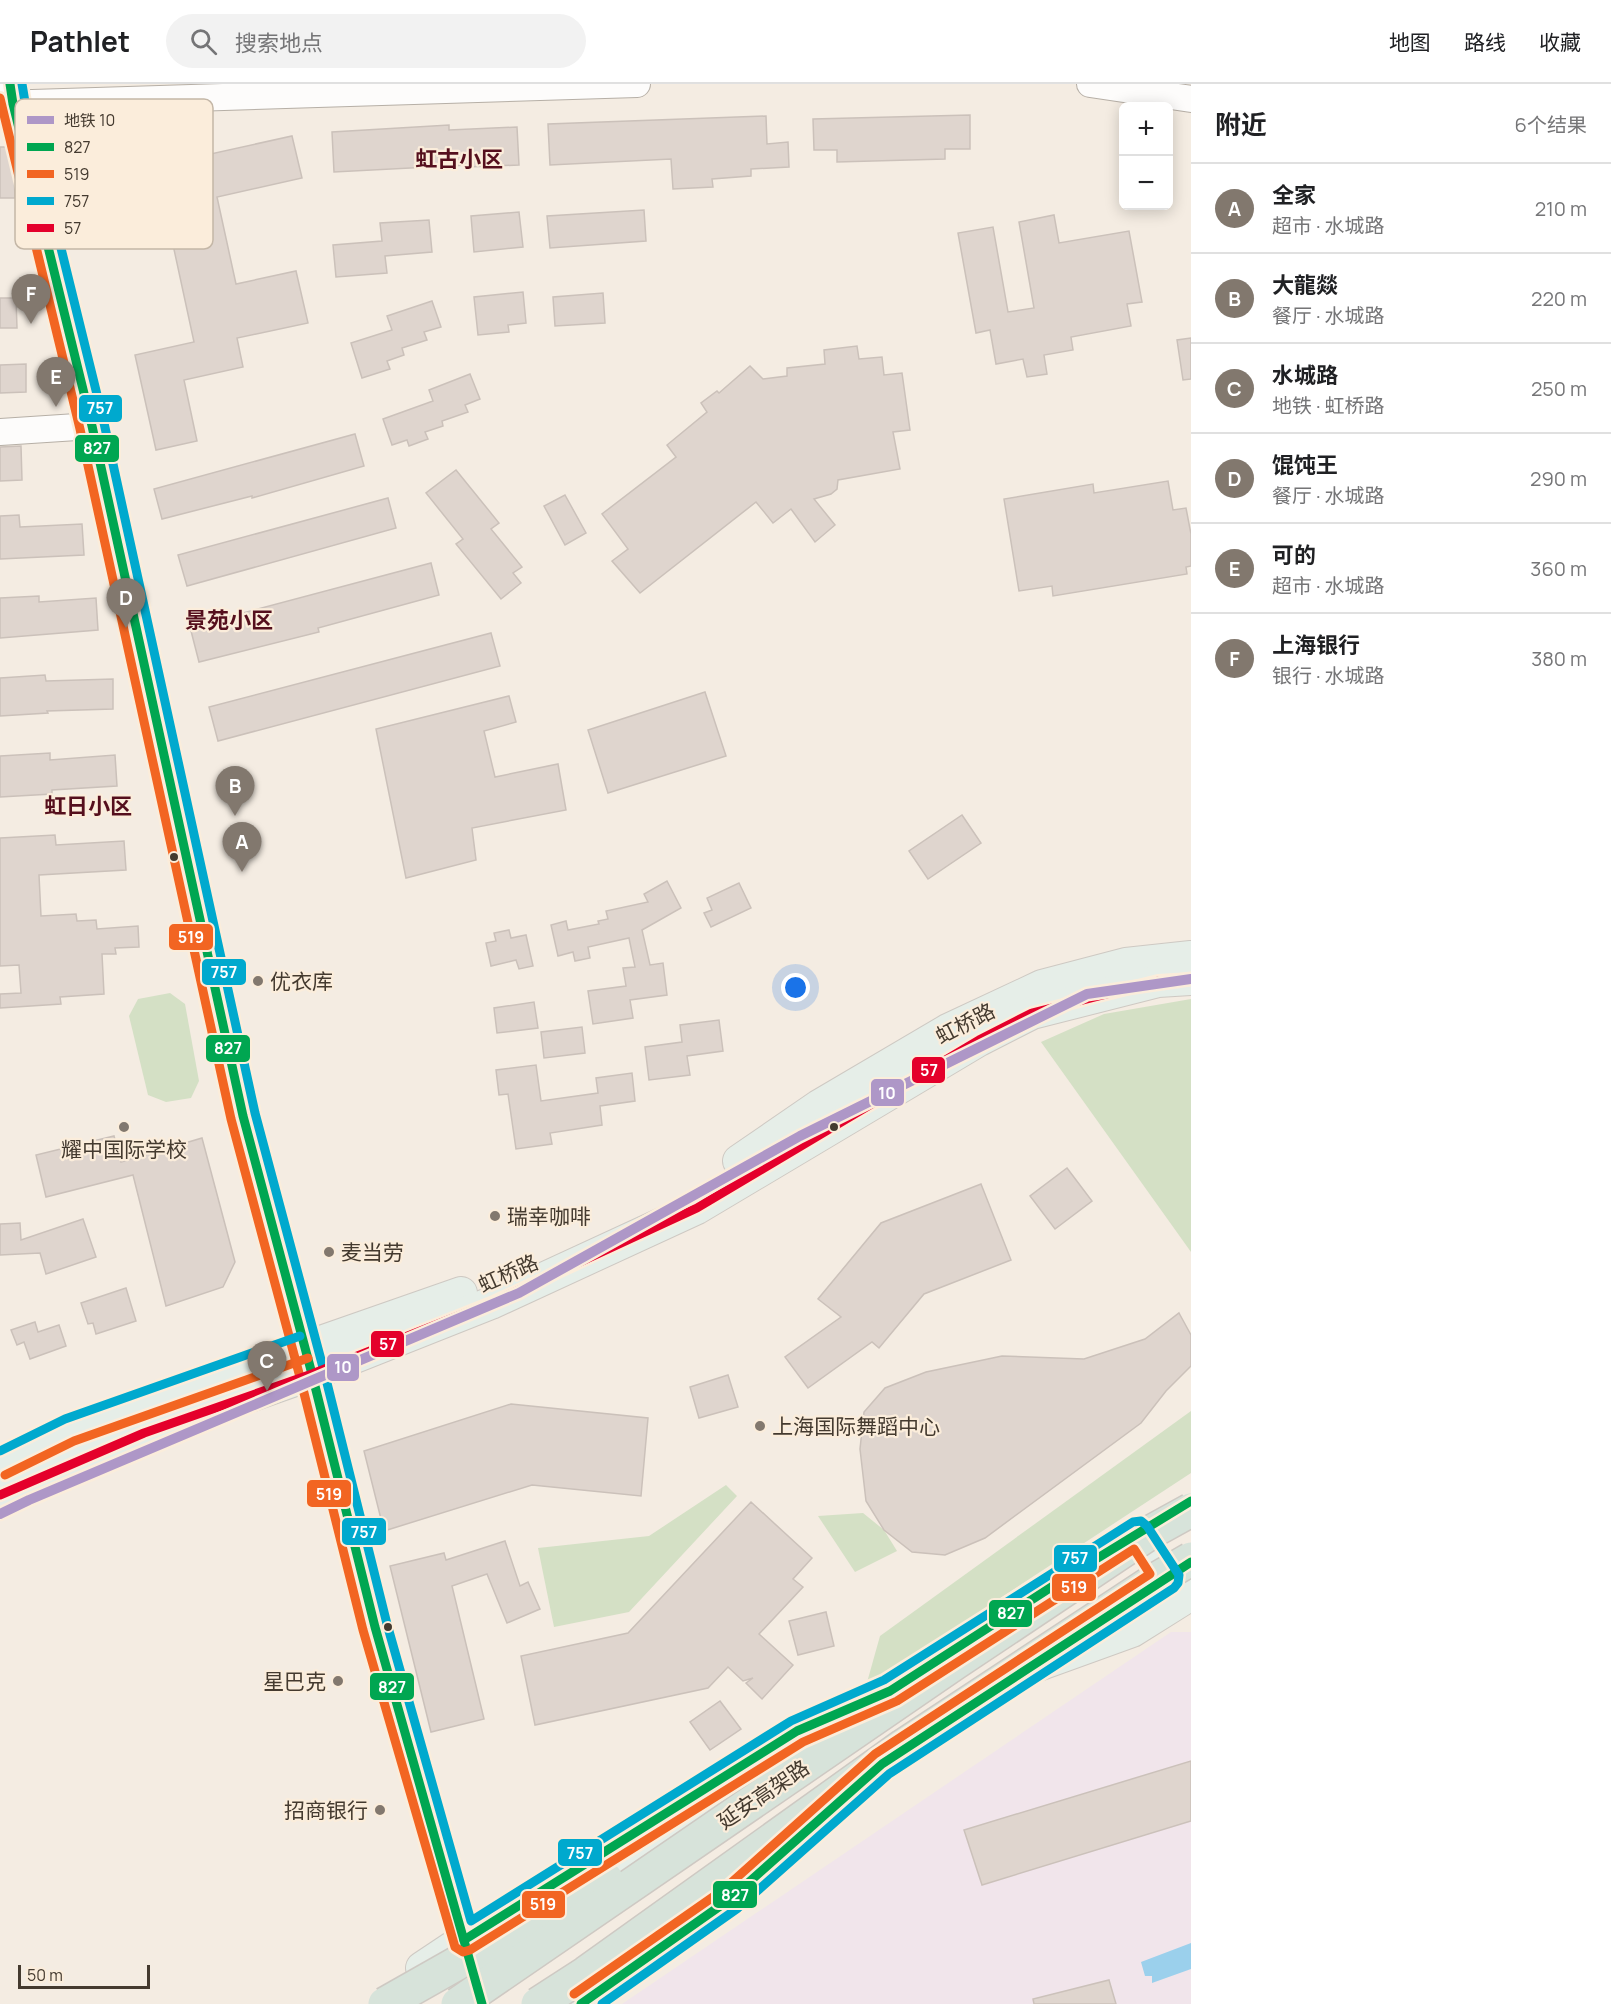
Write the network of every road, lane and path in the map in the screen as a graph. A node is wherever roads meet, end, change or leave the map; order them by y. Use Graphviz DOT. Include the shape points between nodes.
graph roads {
  1 [pos="637,84"];
  2 [pos="1090,84"];
  3 [pos="8,97"];
  4 [pos="1191,99"];
  5 [pos="15,124"];
  6 [pos="47,249"];
  7 [pos="92,426"];
  8 [pos="0,432"];
  9 [pos="1191,957"];
  10 [pos="1191,979"];
  11 [pos="308,1360"];
  12 [pos="0,1464"];
  13 [pos="0,1495"];
  14 [pos="1191,1501"];
  15 [pos="1191,1510"];
  16 [pos="1138,1533"];
  17 [pos="1185,1573"];
  18 [pos="882,1764"];
  19 [pos="783,1780"];
  20 [pos="468,1954"];
  21 [pos="371,2004"];
  22 [pos="385,2004"];
  23 [pos="418,2004"];
  24 [pos="458,2004"];
  25 [pos="482,2004"];
  26 [pos="528,2004"];
  27 [pos="538,2004"];
  28 [pos="581,2004"];
  1 -- 3 [label="street"];
  2 -- 4 [label="street"];
  3 -- 5 [label="street"];
  6 -- 7 [label="street"];
  7 -- 8 [label="street"];
  7 -- 11 [label="street" via="243,1116"];
  9 -- 11 [label="main road, 虹桥路" via="1126,964 1042,986 948,1030 819,1106 711,1179 482,1286"];
  10 -- 11 [label="main road, 虹桥路" via="1158,981 1032,1013 979,1040 697,1208 490,1303"];
  11 -- 12 [label="main road, 虹桥路" via="69,1430"];
  11 -- 13 [label="main road, 虹桥路"];
  11 -- 20 [label="street" via="375,1627"];
  14 -- 16 [label="main road"];
  15 -- 19 [label="highway, 延安高架路, bridge" via="1141,1539"];
  16 -- 17 [label="main road"];
  16 -- 20 [label="main road"];
  17 -- 18 [label="main road" via="1132,1631 1032,1667"];
  17 -- 27 [label="highway, 延安高架路, bridge" via="1145,1586 903,1746"];
  18 -- 26 [label="main road"];
  18 -- 28 [label="main road" via="730,1899"];
  19 -- 22 [label="highway, bridge"];
  19 -- 24 [label="highway, 延安高架路, bridge"];
  20 -- 21 [label="main road"];
  20 -- 23 [label="main road"];
  20 -- 25 [label="street"];
}
